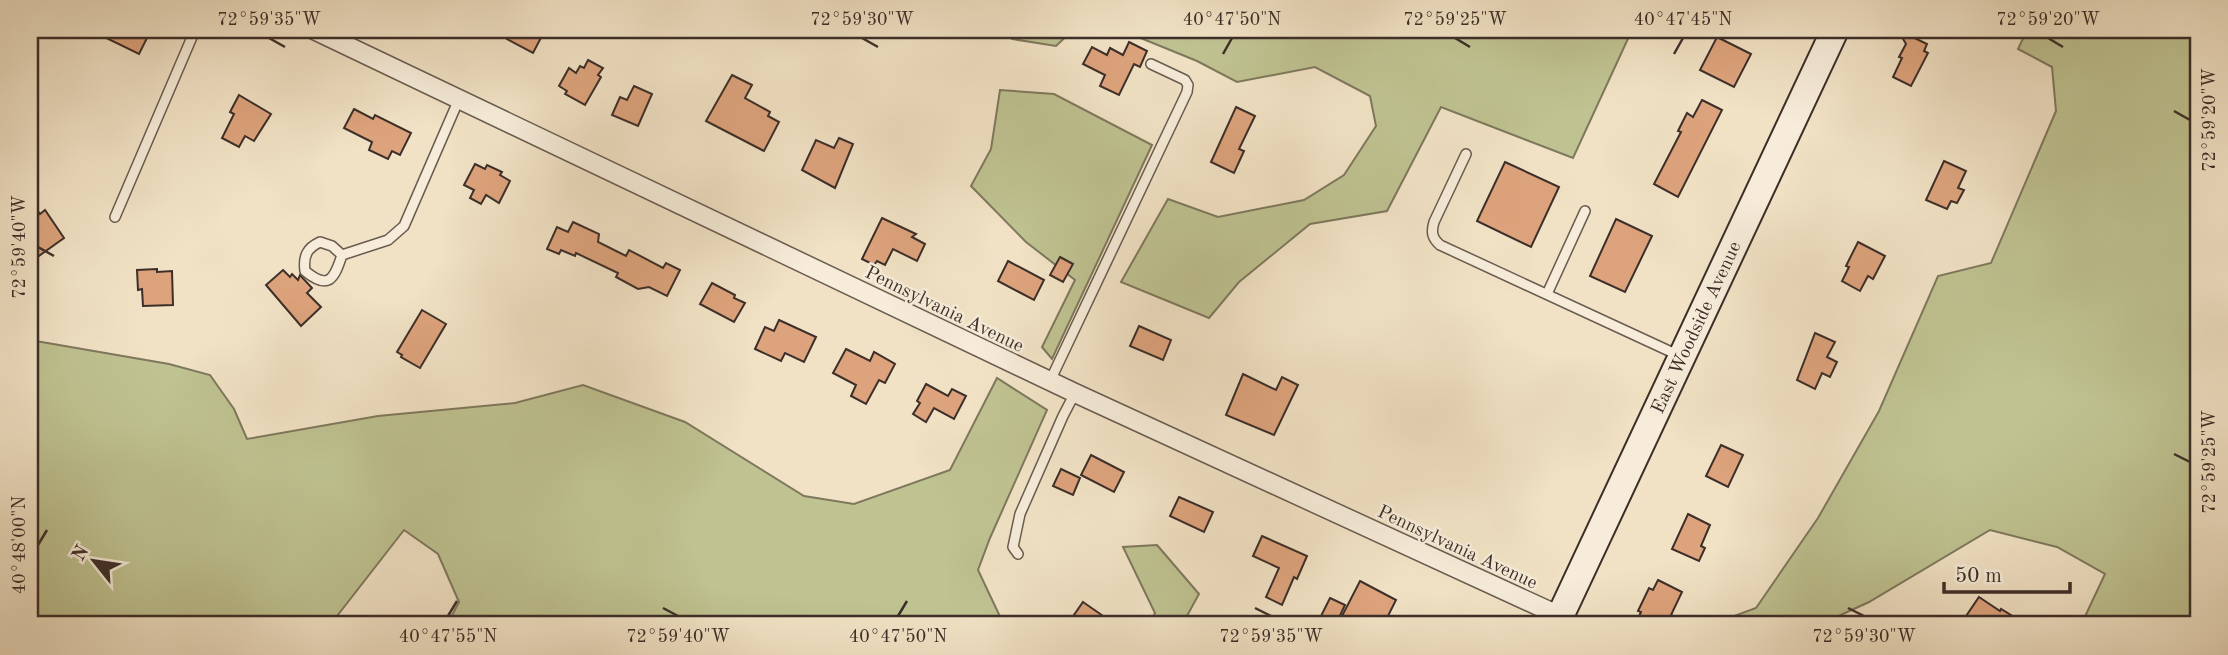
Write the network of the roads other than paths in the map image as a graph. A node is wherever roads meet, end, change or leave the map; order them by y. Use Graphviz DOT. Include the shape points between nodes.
graph roads {
  1 [pos="195,30"];
  2 [pos="314,30"];
  3 [pos="1835,30"];
  4 [pos="1151,64"];
  5 [pos="459,99"];
  6 [pos="1466,154"];
  7 [pos="1586,211"];
  8 [pos="115,217"];
  9 [pos="342,255"];
  10 [pos="1547,295"];
  11 [pos="1681,357"];
  12 [pos="1051,381"];
  13 [pos="1075,393"];
  14 [pos="1017,554"];
  15 [pos="1558,621"];
  1 -- 8 [label="lane"];
  2 -- 5 [label="street, Pennsylvania Avenue"];
  3 -- 11 [label="main road, East Woodside Avenue"];
  4 -- 12 [label="lane" via="1185,80 1187,92"];
  5 -- 9 [label="lane" via="404,226 388,240"];
  5 -- 12 [label="street, Pennsylvania Avenue"];
  6 -- 10 [label="lane" via="1434,222 1436,241"];
  7 -- 10 [label="lane"];
  9 -- 9 [label="lane" via="320,242 311,246 304,271 316,280 328,280 336,275"];
  10 -- 11 [label="lane"];
  11 -- 15 [label="main road, East Woodside Avenue"];
  12 -- 13 [label="street, Pennsylvania Avenue"];
  13 -- 14 [label="lane" via="1020,514 1013,547"];
  13 -- 15 [label="street, Pennsylvania Avenue"];
}
